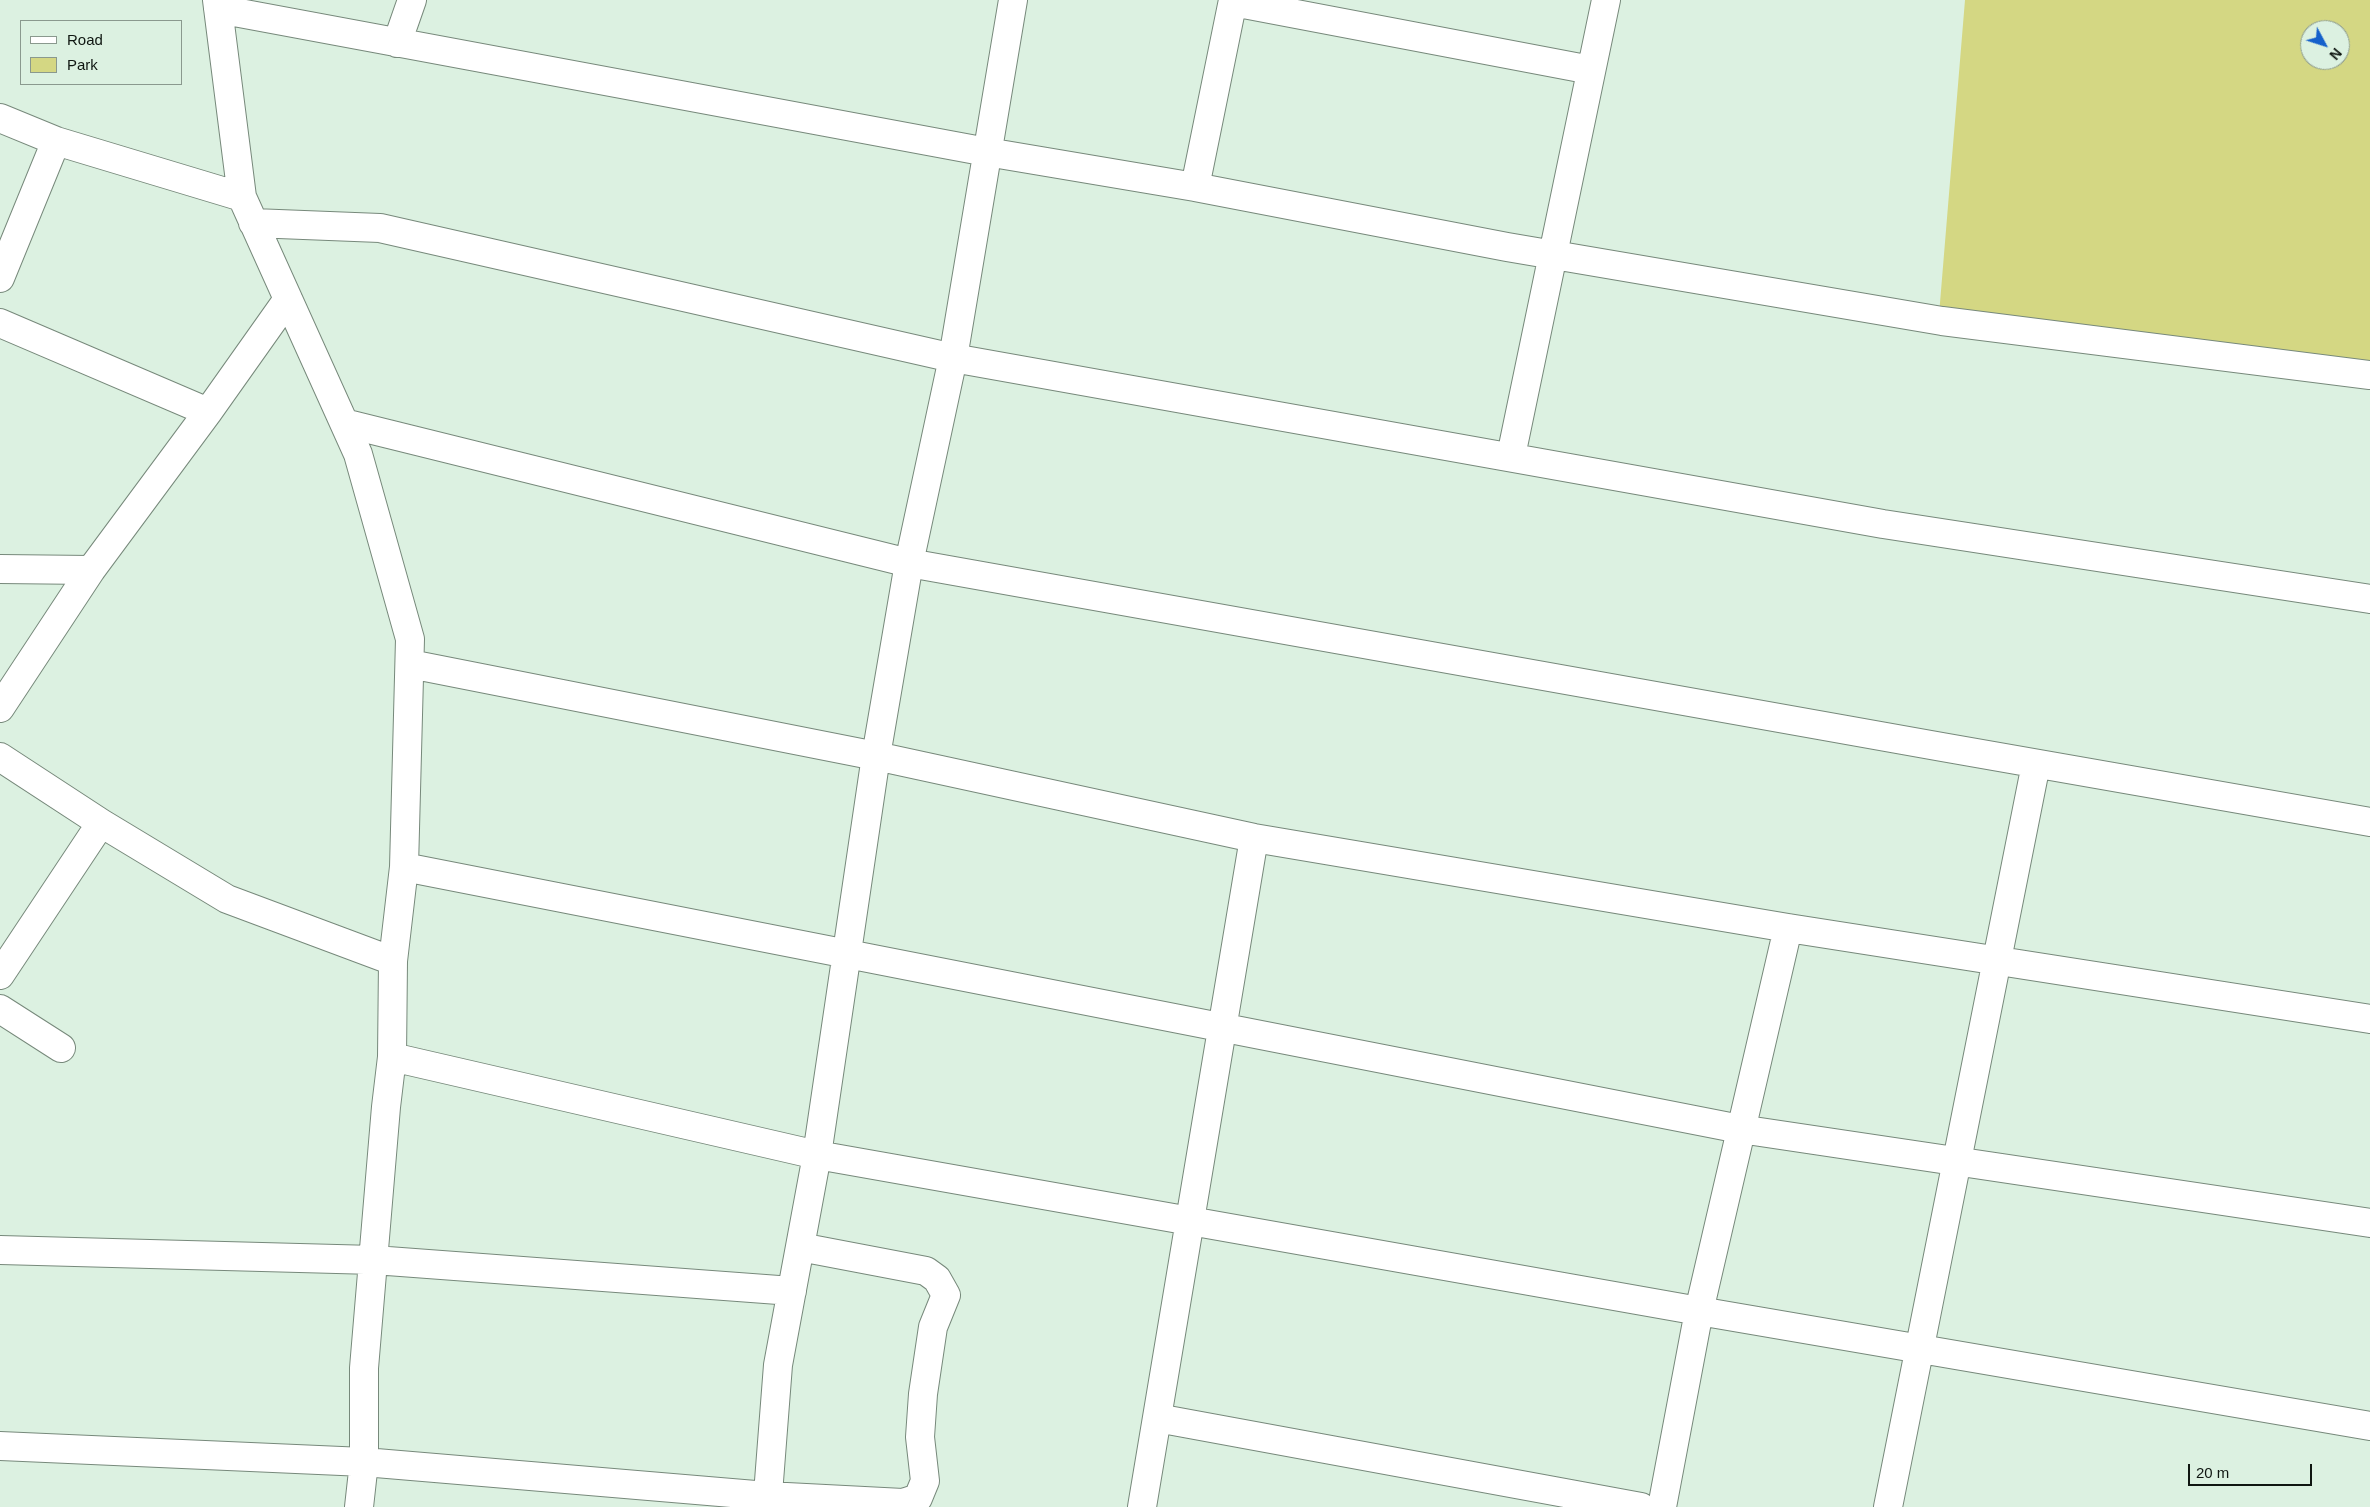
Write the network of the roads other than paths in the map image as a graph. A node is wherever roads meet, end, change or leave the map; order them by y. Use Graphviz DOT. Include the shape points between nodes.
graph roads {
  1 [pos="412,0"];
  2 [pos="1013,0"];
  3 [pos="1606,0"];
  4 [pos="1233,1"];
  5 [pos="218,5"];
  6 [pos="397,43"];
  7 [pos="1591,70"];
  8 [pos="0,118"];
  9 [pos="56,141"];
  10 [pos="987,152"];
  11 [pos="1195,187"];
  12 [pos="242,197"];
  13 [pos="253,223"];
  14 [pos="1552,255"];
  15 [pos="0,278"];
  16 [pos="288,299"];
  17 [pos="0,323"];
  18 [pos="953,358"];
  19 [pos="2370,375"];
  20 [pos="208,412"];
  21 [pos="344,423"];
  22 [pos="1511,456"];
  23 [pos="910,562"];
  24 [pos="0,569"];
  25 [pos="91,570"];
  26 [pos="2370,599"];
  27 [pos="410,664"];
  28 [pos="0,708"];
  29 [pos="876,756"];
  30 [pos="0,757"];
  31 [pos="2036,764"];
  32 [pos="2370,822"];
  33 [pos="100,823"];
  34 [pos="1254,838"];
  35 [pos="404,867"];
  36 [pos="1788,928"];
  37 [pos="847,953"];
  38 [pos="393,961"];
  39 [pos="1997,961"];
  40 [pos="0,975"];
  41 [pos="0,1008"];
  42 [pos="2370,1019"];
  43 [pos="1222,1027"];
  44 [pos="62,1048"];
  45 [pos="392,1057"];
  46 [pos="1740,1129"];
  47 [pos="817,1155"];
  48 [pos="1957,1161"];
  49 [pos="1190,1222"];
  50 [pos="2370,1223"];
  51 [pos="800,1247"];
  52 [pos="0,1250"];
  53 [pos="374,1260"];
  54 [pos="792,1291"];
  55 [pos="1699,1311"];
  56 [pos="1920,1349"];
  57 [pos="1157,1418"];
  58 [pos="2370,1426"];
  59 [pos="0,1446"];
  60 [pos="364,1462"];
  61 [pos="767,1501"];
  62 [pos="359,1507"];
  63 [pos="1142,1507"];
  64 [pos="1641,1507"];
  65 [pos="1662,1507"];
  66 [pos="1888,1507"];
  1 -- 6 [label="street"];
  2 -- 10 [label="street"];
  3 -- 7 [label="street"];
  4 -- 7 [label="street"];
  4 -- 11 [label="street"];
  5 -- 6 [label="street"];
  5 -- 12 [label="street"];
  6 -- 10 [label="street"];
  7 -- 14 [label="street"];
  8 -- 9 [label="street"];
  9 -- 12 [label="street"];
  9 -- 15 [label="street"];
  10 -- 11 [label="street"];
  10 -- 18 [label="street"];
  11 -- 14 [label="street"];
  12 -- 13 [label="street"];
  13 -- 16 [label="street"];
  13 -- 18 [label="street" via="380,228"];
  14 -- 19 [label="street" via="1942,321"];
  14 -- 22 [label="street"];
  16 -- 20 [label="street"];
  16 -- 21 [label="street"];
  17 -- 20 [label="street"];
  18 -- 22 [label="street"];
  18 -- 23 [label="street"];
  20 -- 25 [label="street"];
  21 -- 23 [label="street"];
  21 -- 27 [label="street" via="358,454 410,639"];
  22 -- 26 [label="street" via="1883,524"];
  23 -- 29 [label="street"];
  23 -- 31 [label="street"];
  24 -- 25 [label="street"];
  25 -- 28 [label="street"];
  27 -- 29 [label="street"];
  27 -- 35 [label="street"];
  29 -- 34 [label="street"];
  29 -- 37 [label="street"];
  30 -- 33 [label="street"];
  31 -- 32 [label="street"];
  31 -- 39 [label="street"];
  33 -- 38 [label="street" via="227,900"];
  33 -- 40 [label="street"];
  34 -- 36 [label="street"];
  34 -- 43 [label="street"];
  35 -- 37 [label="street"];
  35 -- 38 [label="street"];
  36 -- 39 [label="street"];
  36 -- 46 [label="street"];
  37 -- 43 [label="street"];
  37 -- 47 [label="street"];
  38 -- 45 [label="street"];
  39 -- 42 [label="street"];
  39 -- 48 [label="street"];
  41 -- 44 [label="street"];
  43 -- 46 [label="street"];
  43 -- 49 [label="street"];
  45 -- 47 [label="street"];
  45 -- 53 [label="street"];
  46 -- 48 [label="street"];
  46 -- 55 [label="street"];
  47 -- 49 [label="street"];
  47 -- 51 [label="street"];
  48 -- 50 [label="street"];
  48 -- 56 [label="street"];
  49 -- 55 [label="street"];
  49 -- 57 [label="street"];
  51 -- 54 [label="street"];
  51 -- 61 [label="street" via="926,1271 937,1279 946,1295 933,1327 923,1394 920,1437 925,1481 918,1498 903,1503"];
  52 -- 53 [label="street"];
  53 -- 54 [label="street"];
  53 -- 60 [label="street" via="364,1368"];
  54 -- 61 [label="street" via="778,1365"];
  55 -- 56 [label="street"];
  55 -- 65 [label="street"];
  56 -- 58 [label="street"];
  56 -- 66 [label="street"];
  57 -- 63 [label="street"];
  57 -- 64 [label="street"];
  59 -- 60 [label="street"];
  60 -- 61 [label="street"];
  60 -- 62 [label="street"];
}
